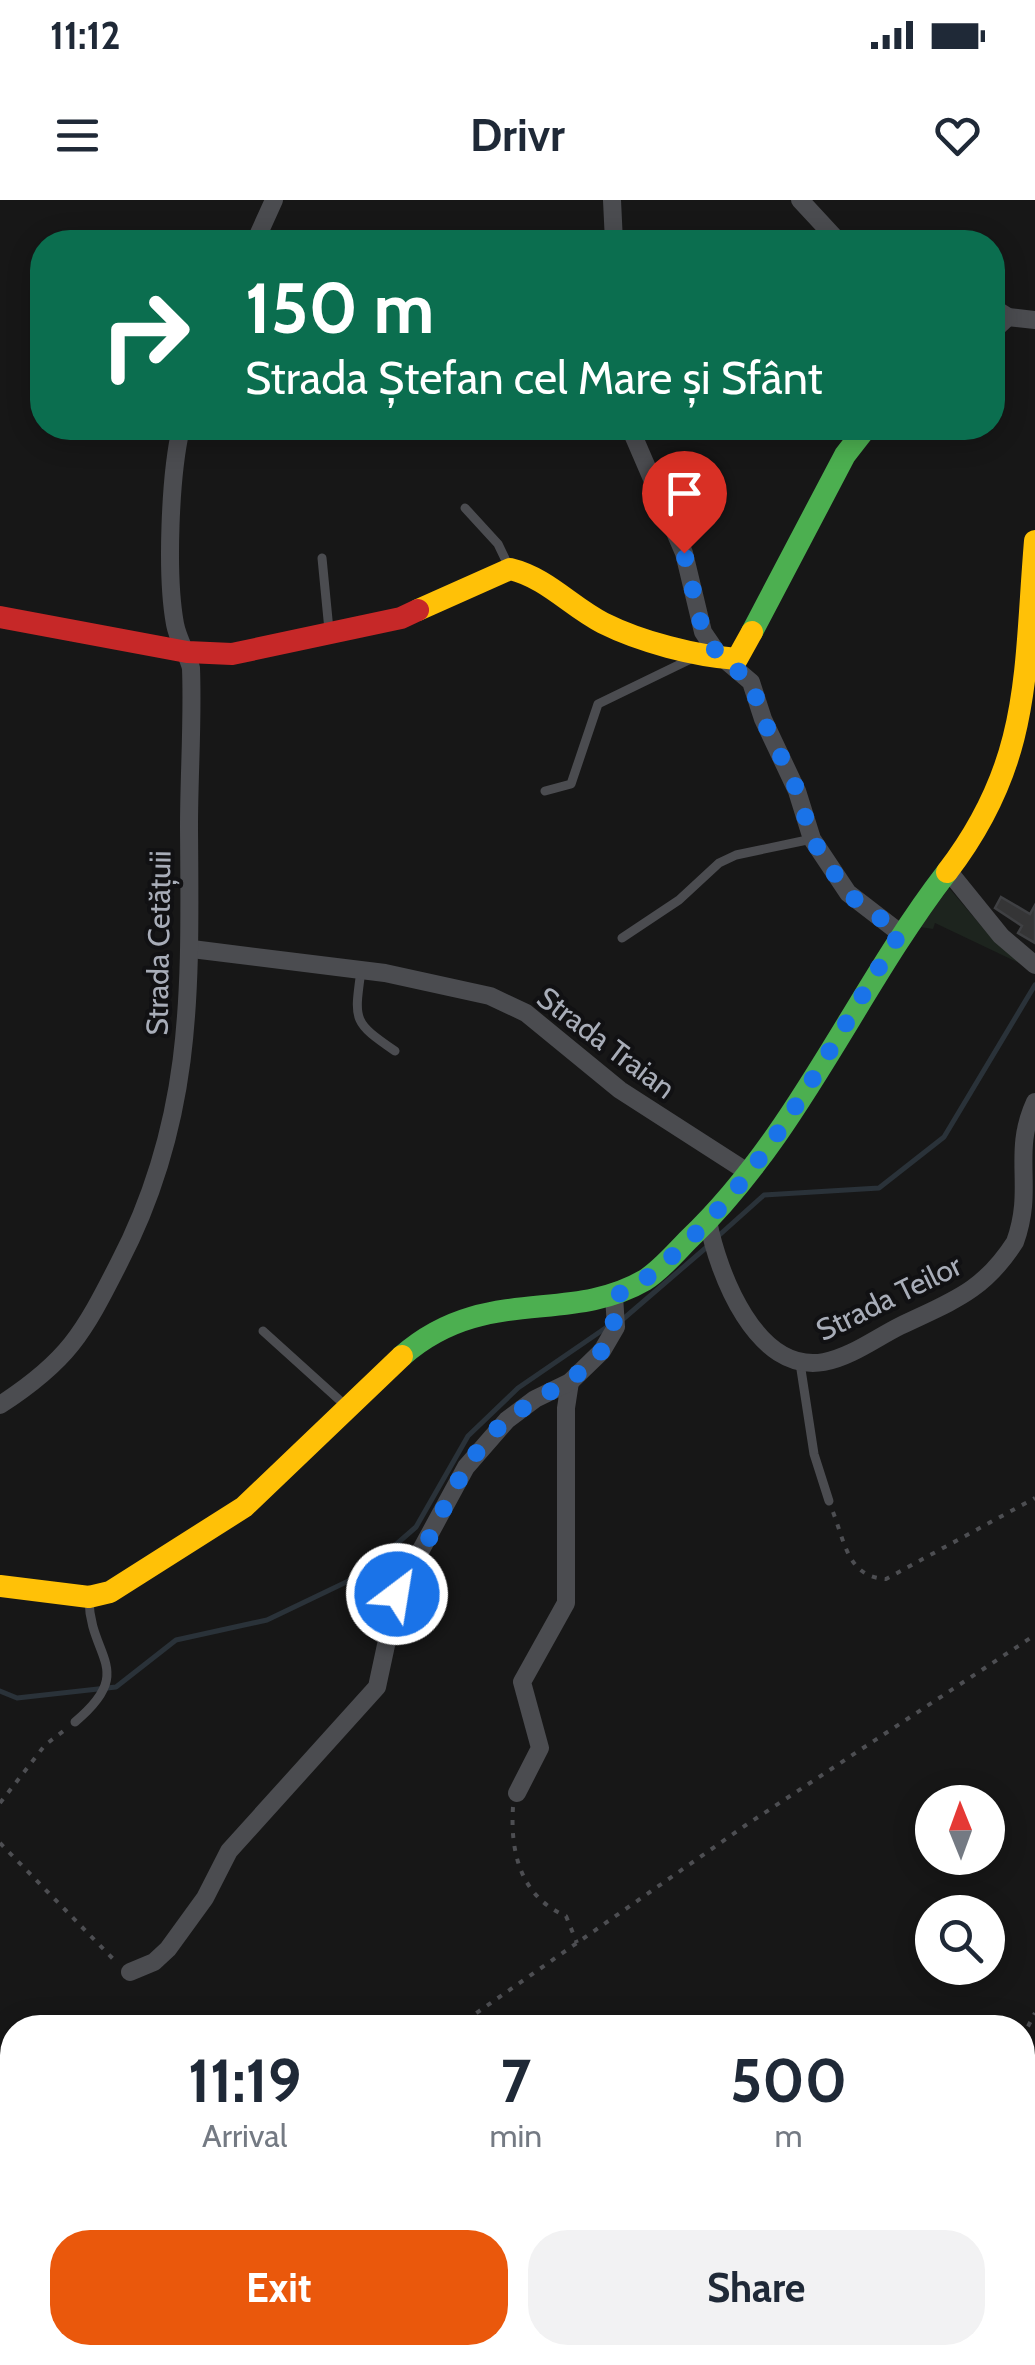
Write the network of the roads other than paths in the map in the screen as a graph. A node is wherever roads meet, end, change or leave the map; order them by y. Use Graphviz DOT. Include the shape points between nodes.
graph roads {
  1 [pos="274,200"];
  2 [pos="612,200"];
  3 [pos="800,200"];
  4 [pos="260,230"];
  5 [pos="613,230"];
  6 [pos="828,230"];
  7 [pos="1005,313"];
  8 [pos="1035,320"];
  9 [pos="179,440"];
  10 [pos="635,440"];
  11 [pos="857,440"];
  12 [pos="465,508"];
  13 [pos="1035,541"];
  14 [pos="322,558"];
  15 [pos="510,569"];
  16 [pos="0,616"];
  17 [pos="330,632"];
  18 [pos="186,652"];
  19 [pos="700,654"];
  20 [pos="728,660"];
  21 [pos="1031,685"];
  22 [pos="545,791"];
  23 [pos="812,839"];
  24 [pos="950,873"];
  25 [pos="900,933"];
  26 [pos="622,938"];
  27 [pos="192,949"];
  28 [pos="1029,960"];
  29 [pos="361,971"];
  30 [pos="395,1052"];
  31 [pos="1035,1102"];
  32 [pos="750,1172"];
  33 [pos="711,1235"];
  34 [pos="615,1312"];
  35 [pos="263,1331"];
  36 [pos="800,1361"];
  37 [pos="570,1382"];
  38 [pos="0,1405"];
  39 [pos="348,1408"];
  40 [pos="829,1501"];
  41 [pos="0,1586"];
  42 [pos="90,1597"];
  43 [pos="76,1722"];
  44 [pos="517,1793"];
  45 [pos="130,1972"];
  1 -- 4 [label="street"];
  2 -- 5 [label="street"];
  3 -- 6 [label="street"];
  7 -- 8 [label="street"];
  9 -- 18 [label="street, Strada Cetățuii" via="172,579 175,625"];
  10 -- 20 [label="street" via="684,553 703,632"];
  11 -- 20 [label="street" via="791,553 746,650"];
  12 -- 15 [label="lane" via="498,544"];
  13 -- 21 [label="street"];
  14 -- 17 [label="lane"];
  15 -- 17 [label="street" via="401,618"];
  15 -- 19 [label="street" via="540,578 601,622"];
  16 -- 18 [label="street"];
  17 -- 18 [label="street" via="247,652"];
  18 -- 27 [label="street, Strada Cetățuii" via="192,683"];
  19 -- 20 [label="street"];
  19 -- 22 [label="lane" via="598,704 571,784"];
  20 -- 23 [label="street" via="751,682"];
  21 -- 24 [label="street" via="1010,761"];
  23 -- 25 [label="street" via="848,894"];
  23 -- 26 [label="lane" via="736,854"];
  24 -- 25 [label="street"];
  24 -- 28 [label="street" via="1000,936"];
  25 -- 32 [label="street"];
  27 -- 29 [label="street, Strada Traian"];
  27 -- 38 [label="street, Strada Cetățuii" via="172,1130 142,1214 78,1340 54,1368"];
  29 -- 30 [label="lane" via="358,1021"];
  29 -- 32 [label="street, Strada Traian" via="456,988 526,1013 620,1090"];
  31 -- 36 [label="street, Strada Teilor" via="1024,1133 1033,1176 1028,1212 988,1280 829,1362"];
  32 -- 33 [label="street"];
  33 -- 34 [label="street" via="649,1278"];
  33 -- 36 [label="street, Strada Teilor" via="728,1290 751,1326"];
  34 -- 37 [label="street" via="602,1351"];
  34 -- 39 [label="street" via="495,1309 454,1323 406,1352"];
  35 -- 39 [label="lane"];
  36 -- 40 [label="lane, Strada Teilor" via="814,1454"];
  37 -- 44 [label="street" via="566,1603 522,1682 540,1748"];
  37 -- 45 [label="street" via="520,1409 474,1458 397,1594 377,1687 229,1851 182,1933 154,1962"];
  39 -- 42 [label="street" via="244,1507 131,1582"];
  41 -- 42 [label="street"];
  42 -- 43 [label="lane" via="107,1678 100,1701"];
}
